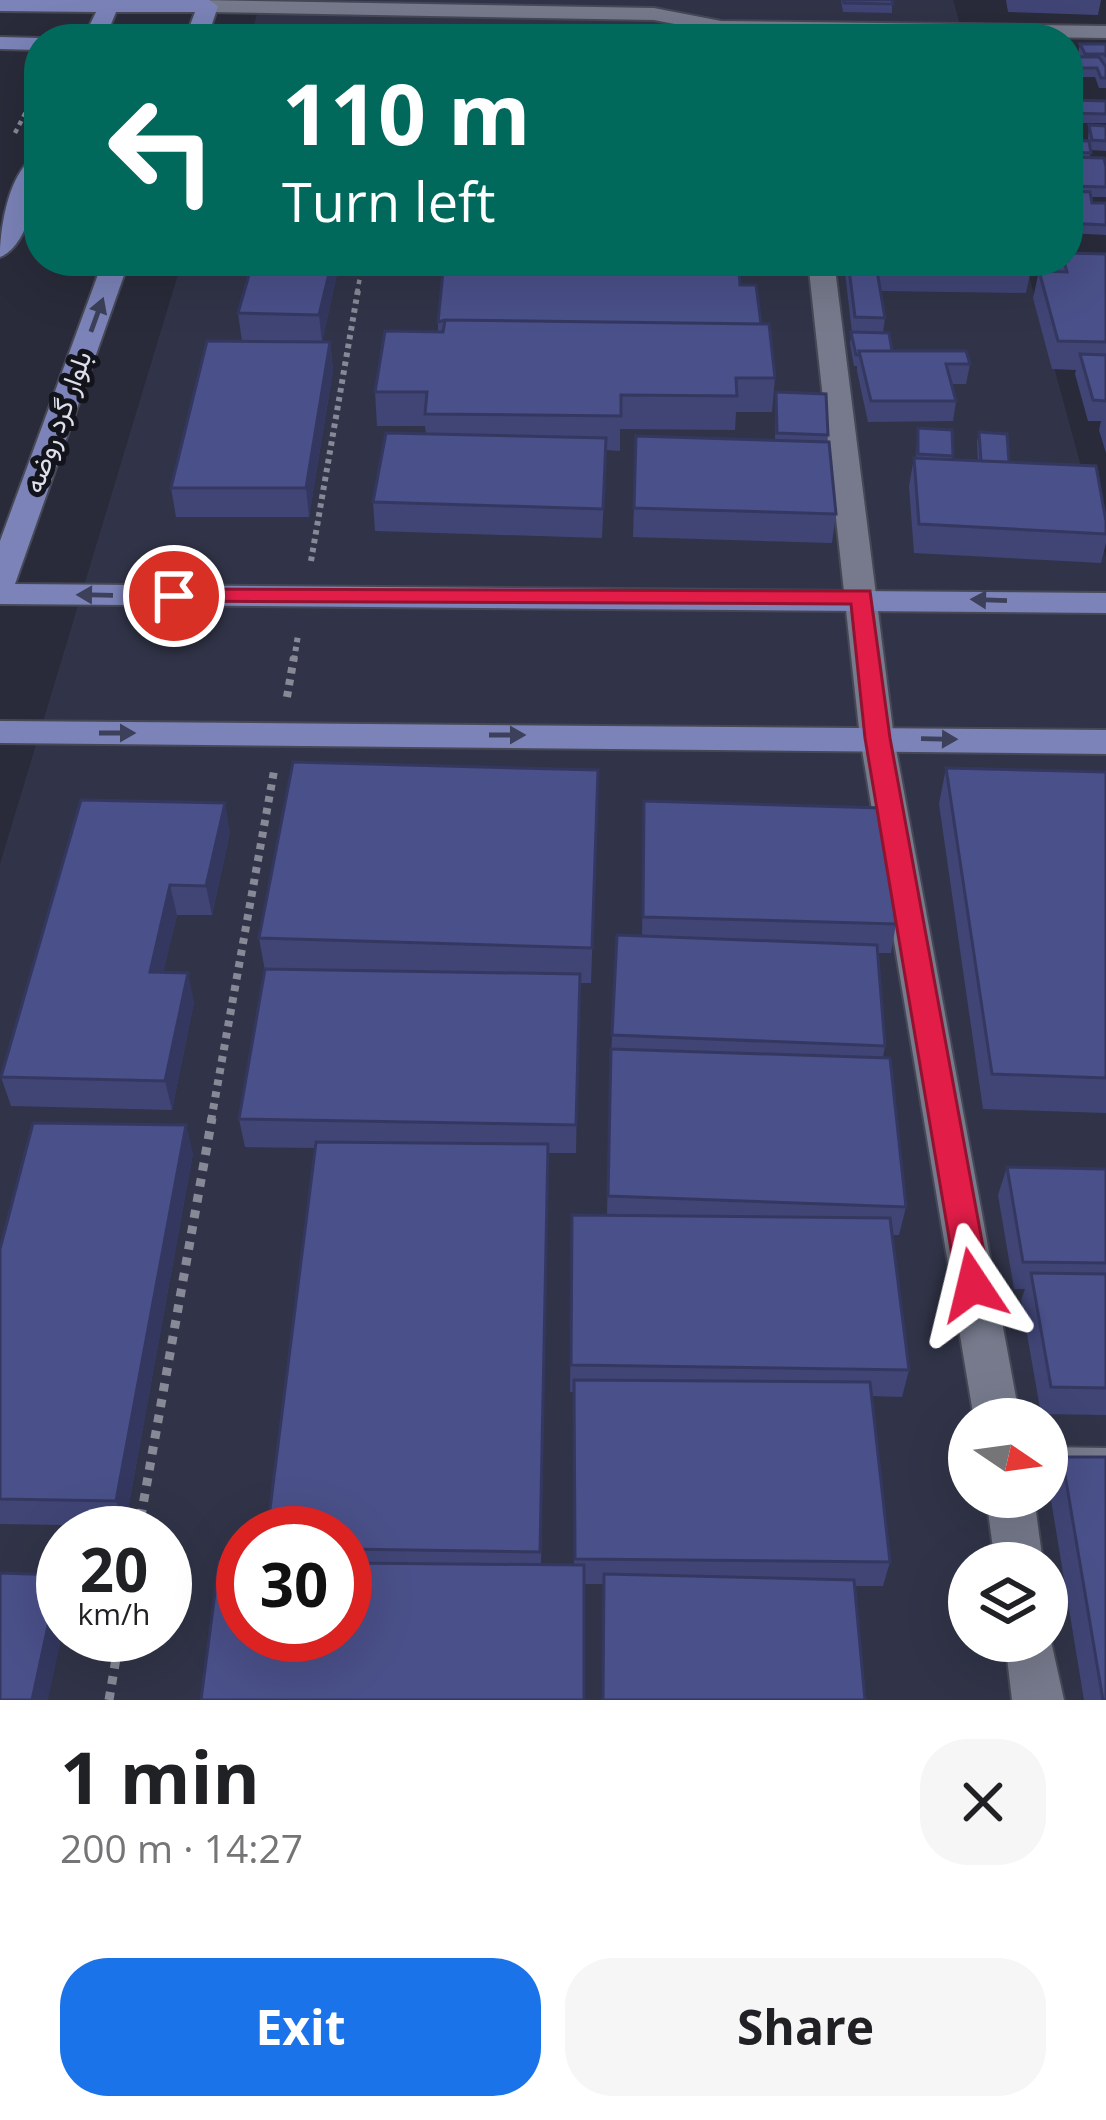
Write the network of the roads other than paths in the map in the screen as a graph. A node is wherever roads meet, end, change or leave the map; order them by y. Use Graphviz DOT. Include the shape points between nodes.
graph roads {
  1 [pos="110,3"];
  2 [pos="208,3"];
  3 [pos="0,4"];
  4 [pos="706,24"];
  5 [pos="24,195"];
  6 [pos="0,249"];
  7 [pos="111,276"];
  8 [pos="823,276"];
  9 [pos="0,583"];
  10 [pos="0,594"];
  11 [pos="862,596"];
  12 [pos="1106,603"];
  13 [pos="0,732"];
  14 [pos="878,738"];
  15 [pos="1106,742"];
  16 [pos="993,1398"];
  17 [pos="1068,1469"];
  18 [pos="1106,1470"];
  19 [pos="1033,1662"];
  20 [pos="1038,1700"];
  1 -- 2 [label="main road"];
  1 -- 3 [label="main road"];
  2 -- 4 [label="street" via="654,14"];
  5 -- 6 [label="main road"];
  9 -- 7 [label="main road, بلوار گرد روضه, one-way"];
  8 -- 11 [label="street"];
  11 -- 10 [label="main road, one-way"];
  12 -- 11 [label="main road, one-way"];
  11 -- 14 [label="street"];
  13 -- 14 [label="main road, one-way"];
  14 -- 15 [label="main road, one-way"];
  14 -- 16 [label="street"];
  17 -- 18 [label="street"];
  19 -- 20 [label="street"];
}
